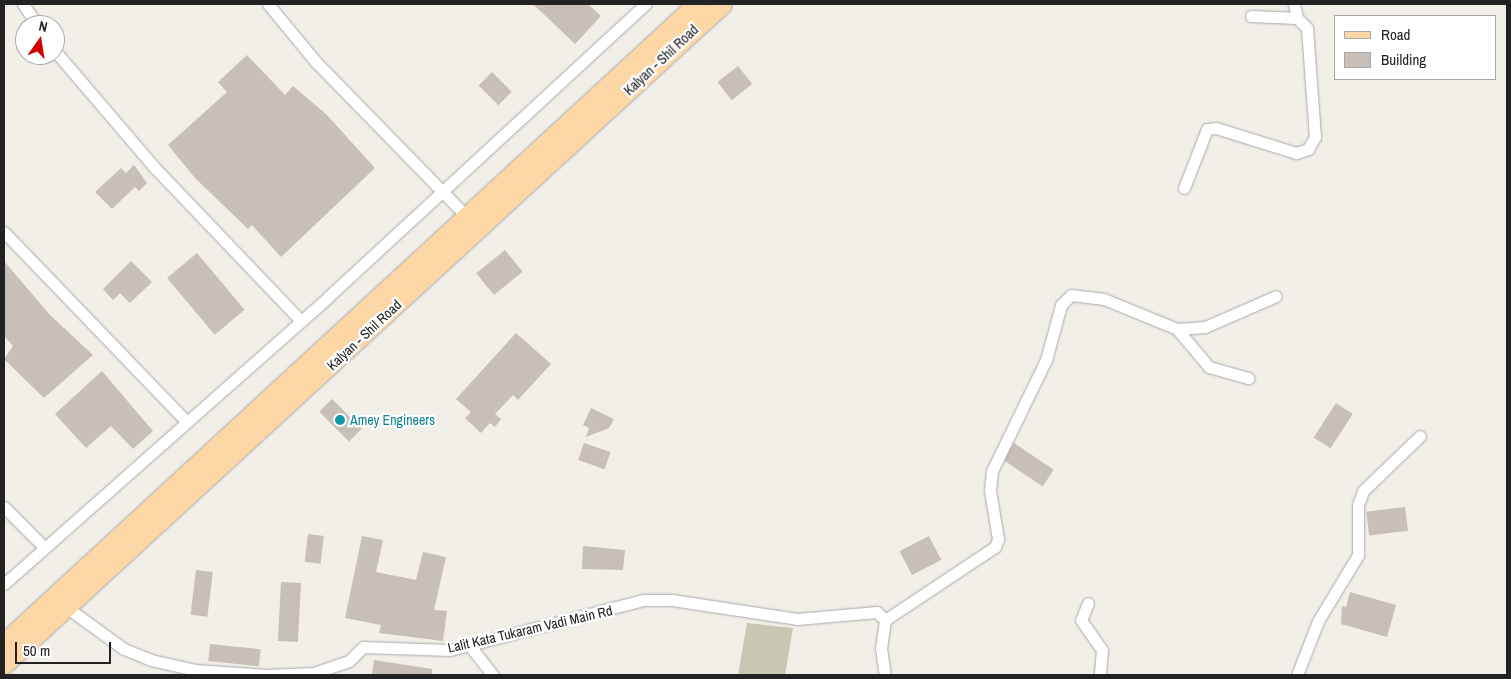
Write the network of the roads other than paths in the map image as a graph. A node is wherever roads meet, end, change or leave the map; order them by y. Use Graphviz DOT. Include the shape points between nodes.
graph roads {
  1 [pos="23,4"];
  2 [pos="268,4"];
  3 [pos="646,4"];
  4 [pos="697,4"];
  5 [pos="722,4"];
  6 [pos="1294,4"];
  7 [pos="30,15"];
  8 [pos="1251,16"];
  9 [pos="1297,18"];
  10 [pos="65,63"];
  11 [pos="1184,188"];
  12 [pos="440,191"];
  13 [pos="472,222"];
  14 [pos="4,232"];
  15 [pos="1276,296"];
  16 [pos="301,321"];
  17 [pos="1177,330"];
  18 [pos="1248,378"];
  19 [pos="185,420"];
  20 [pos="1420,436"];
  21 [pos="4,507"];
  22 [pos="44,547"];
  23 [pos="4,584"];
  24 [pos="61,602"];
  25 [pos="1088,603"];
  26 [pos="885,620"];
  27 [pos="4,643"];
  28 [pos="470,646"];
  29 [pos="4,664"];
  30 [pos="227,674"];
  31 [pos="492,675"];
  32 [pos="885,675"];
  33 [pos="1100,675"];
  34 [pos="1297,675"];
  1 -- 7 [label="street"];
  2 -- 12 [label="street" via="315,61"];
  3 -- 12 [label="street"];
  4 -- 13 [label="main road, Kalyan - Shil Road"];
  5 -- 13 [label="main road, Kalyan - Shil Road"];
  6 -- 9 [label="street"];
  8 -- 9 [label="street"];
  9 -- 11 [label="street" via="1307,28 1315,99 1315,138 1308,149 1296,153 1216,128 1207,129"];
  10 -- 16 [label="street" via="154,167"];
  12 -- 13 [label="street"];
  12 -- 16 [label="street"];
  13 -- 24 [label="main road, Kalyan - Shil Road"];
  14 -- 19 [label="street"];
  15 -- 17 [label="street" via="1205,327"];
  16 -- 19 [label="street"];
  17 -- 18 [label="street" via="1209,367"];
  17 -- 26 [label="street" via="1087,294 1071,296 1060,305 1046,360 992,471 990,490 998,539 994,547"];
  19 -- 22 [label="street"];
  20 -- 34 [label="street" via="1363,490 1358,505 1358,556 1318,621"];
  21 -- 22 [label="street"];
  22 -- 23 [label="street"];
  24 -- 27 [label="main road, Kalyan - Shil Road"];
  24 -- 29 [label="main road, Kalyan - Shil Road"];
  24 -- 30 [label="street, Lalit Kata Tukaram Vadi Main Rd" via="124,649 152,660"];
  25 -- 33 [label="street" via="1081,620 1102,650"];
  26 -- 28 [label="street, Lalit Kata Tukaram Vadi Main Rd" via="870,612 798,619 672,600 643,600"];
  26 -- 32 [label="street" via="881,648"];
  28 -- 30 [label="street, Lalit Kata Tukaram Vadi Main Rd" via="450,650 363,647 349,661 314,672"];
  28 -- 31 [label="street"];
}
